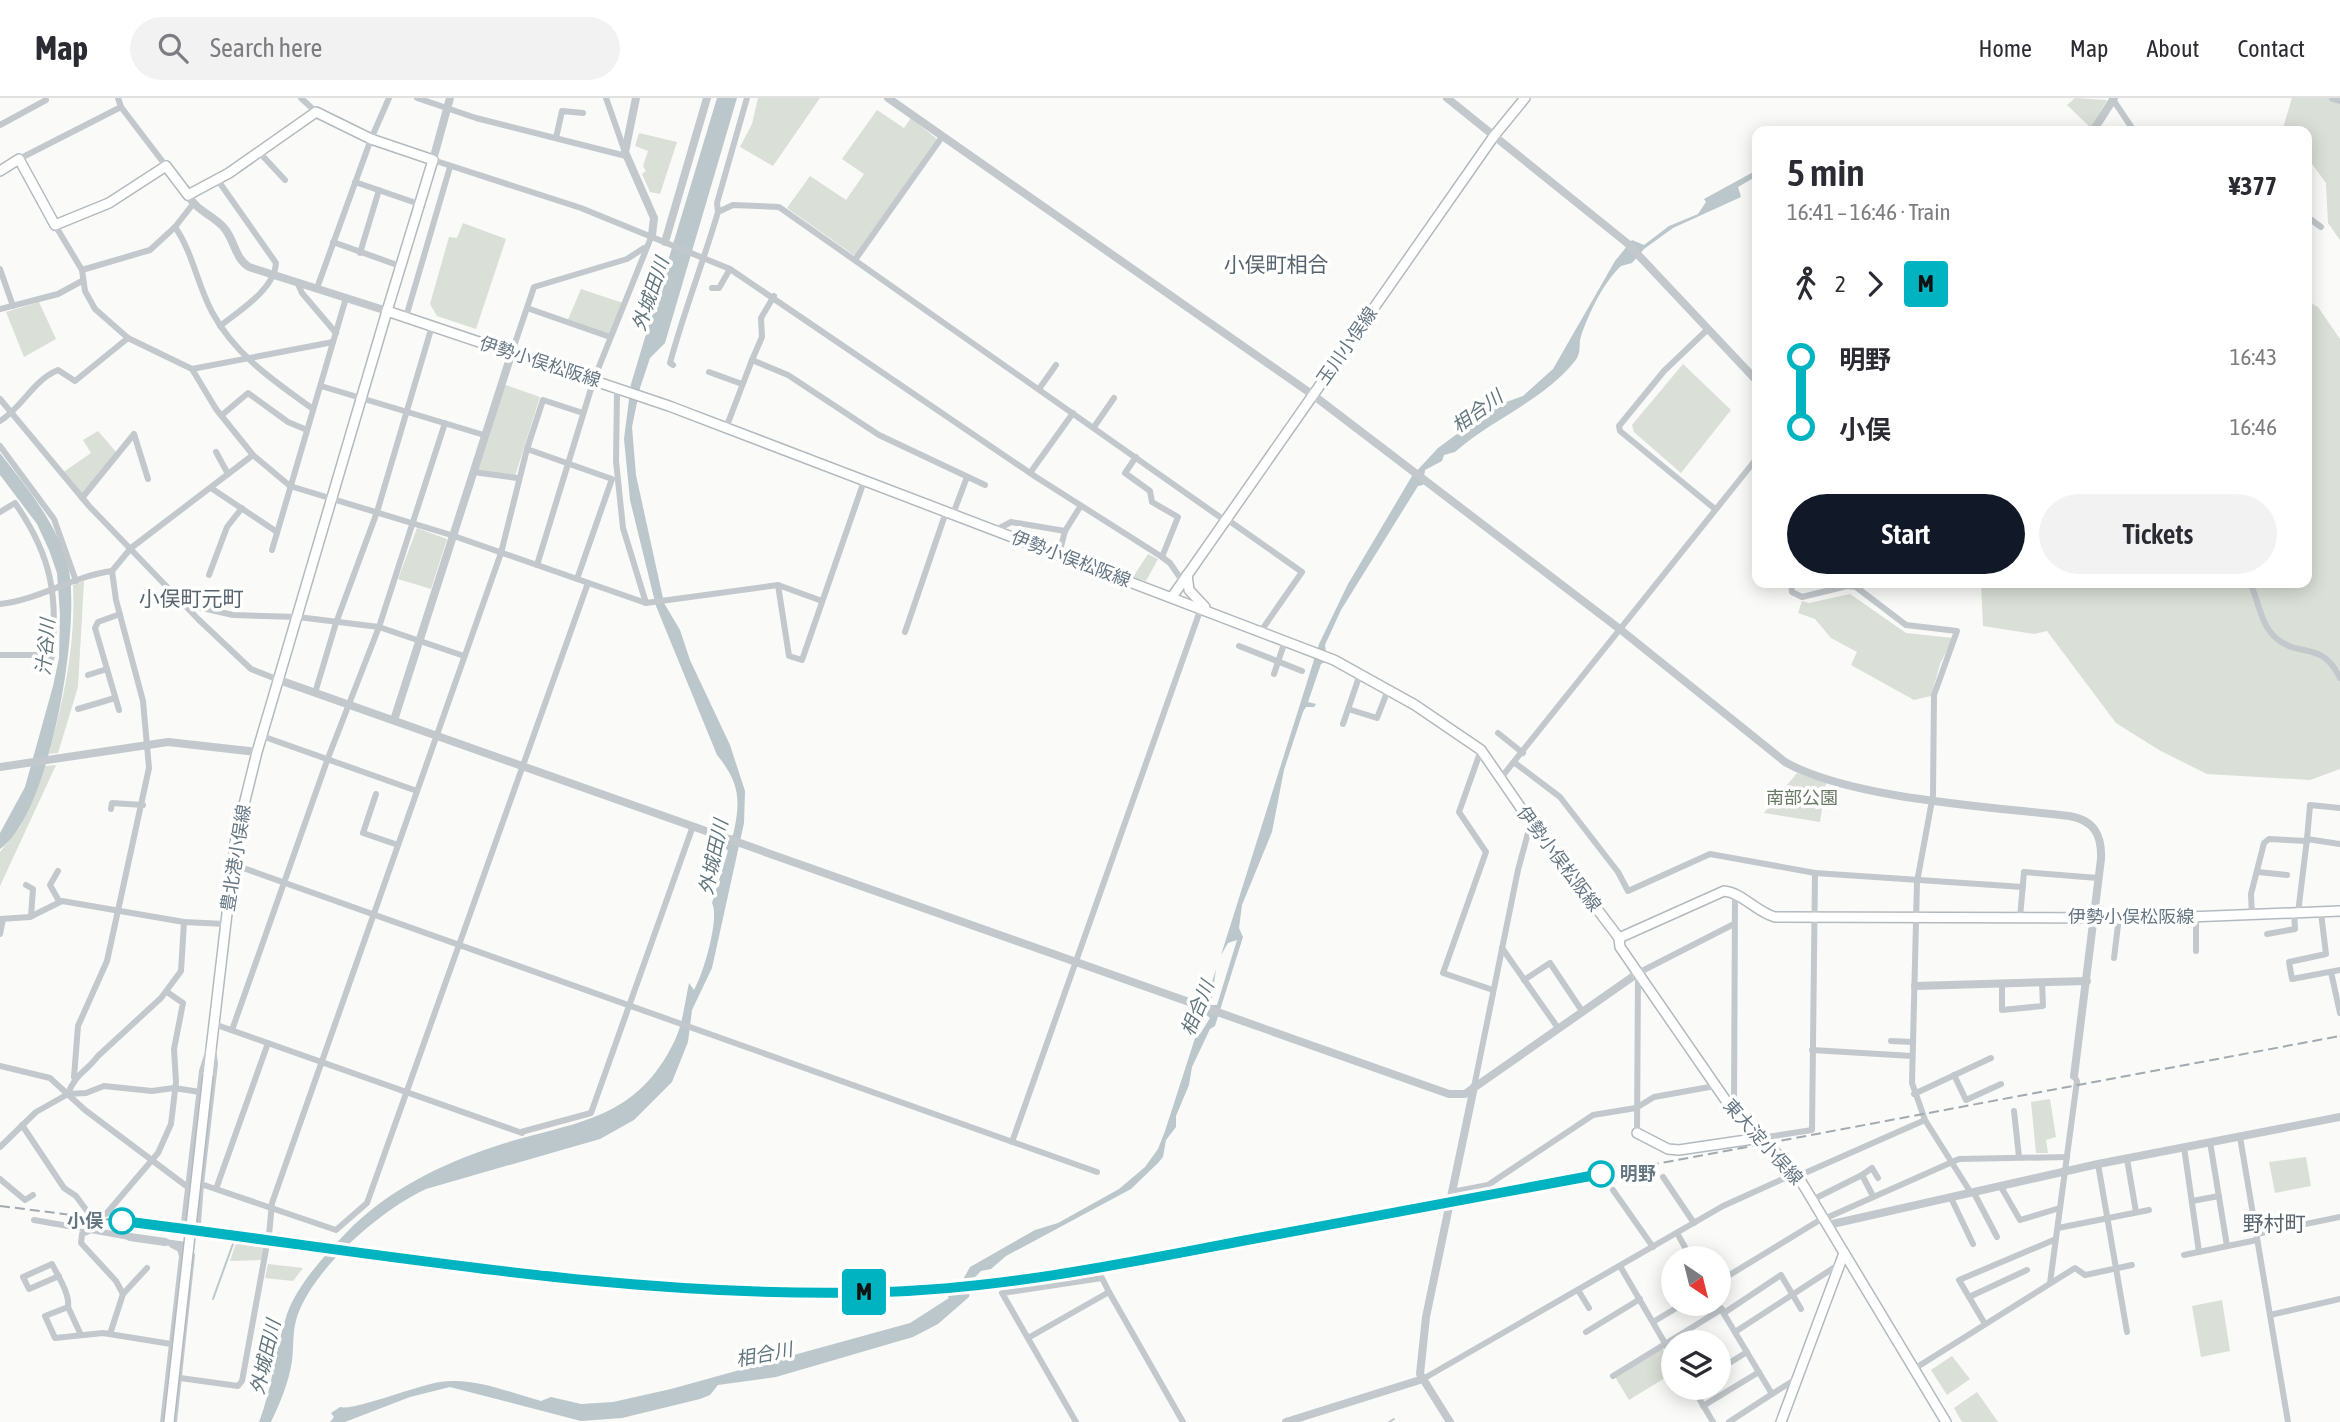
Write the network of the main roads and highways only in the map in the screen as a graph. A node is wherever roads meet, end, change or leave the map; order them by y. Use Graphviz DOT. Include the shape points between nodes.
graph roads {
  1 [pos="1525,98"];
  2 [pos="0,171"];
  3 [pos="387,311"];
  4 [pos="1185,578"];
  5 [pos="1172,597"];
  6 [pos="1211,611"];
  7 [pos="2340,911"];
  8 [pos="1619,938"];
  9 [pos="1637,1133"];
  10 [pos="1760,1138"];
  11 [pos="1844,1253"];
  12 [pos="1782,1420"];
  13 [pos="169,1422"];
  14 [pos="1945,1422"];
  1 -- 4 [label="main road, 玉川小俣線" via="1493,136"];
  2 -- 3 [label="main road" via="19,159 55,225 109,203 166,166 190,200 316,112 371,139 433,160"];
  3 -- 5 [label="main road, 伊勢小俣松阪線" via="658,402"];
  3 -- 13 [label="main road, 豊北港小俣線, bridge" via="257,752 232,864"];
  4 -- 5 [label="main road, 玉川小俣線"];
  4 -- 6 [label="main road" via="1190,592"];
  5 -- 6 [label="main road, 伊勢小俣松阪線"];
  6 -- 8 [label="main road, 伊勢小俣松阪線" via="1334,660 1481,750"];
  7 -- 8 [label="main road, 伊勢小俣松阪線" via="2196,917 1813,917 1765,915 1735,893 1718,892"];
  8 -- 10 [label="main road, 東大淀小俣線" via="1620,947 1715,1086"];
  9 -- 10 [label="main road" via="1679,1150"];
  10 -- 11 [label="main road, 東大淀小俣線" via="1797,1175"];
  11 -- 12 [label="main road"];
  11 -- 14 [label="main road, 東大淀小俣線"];
}
